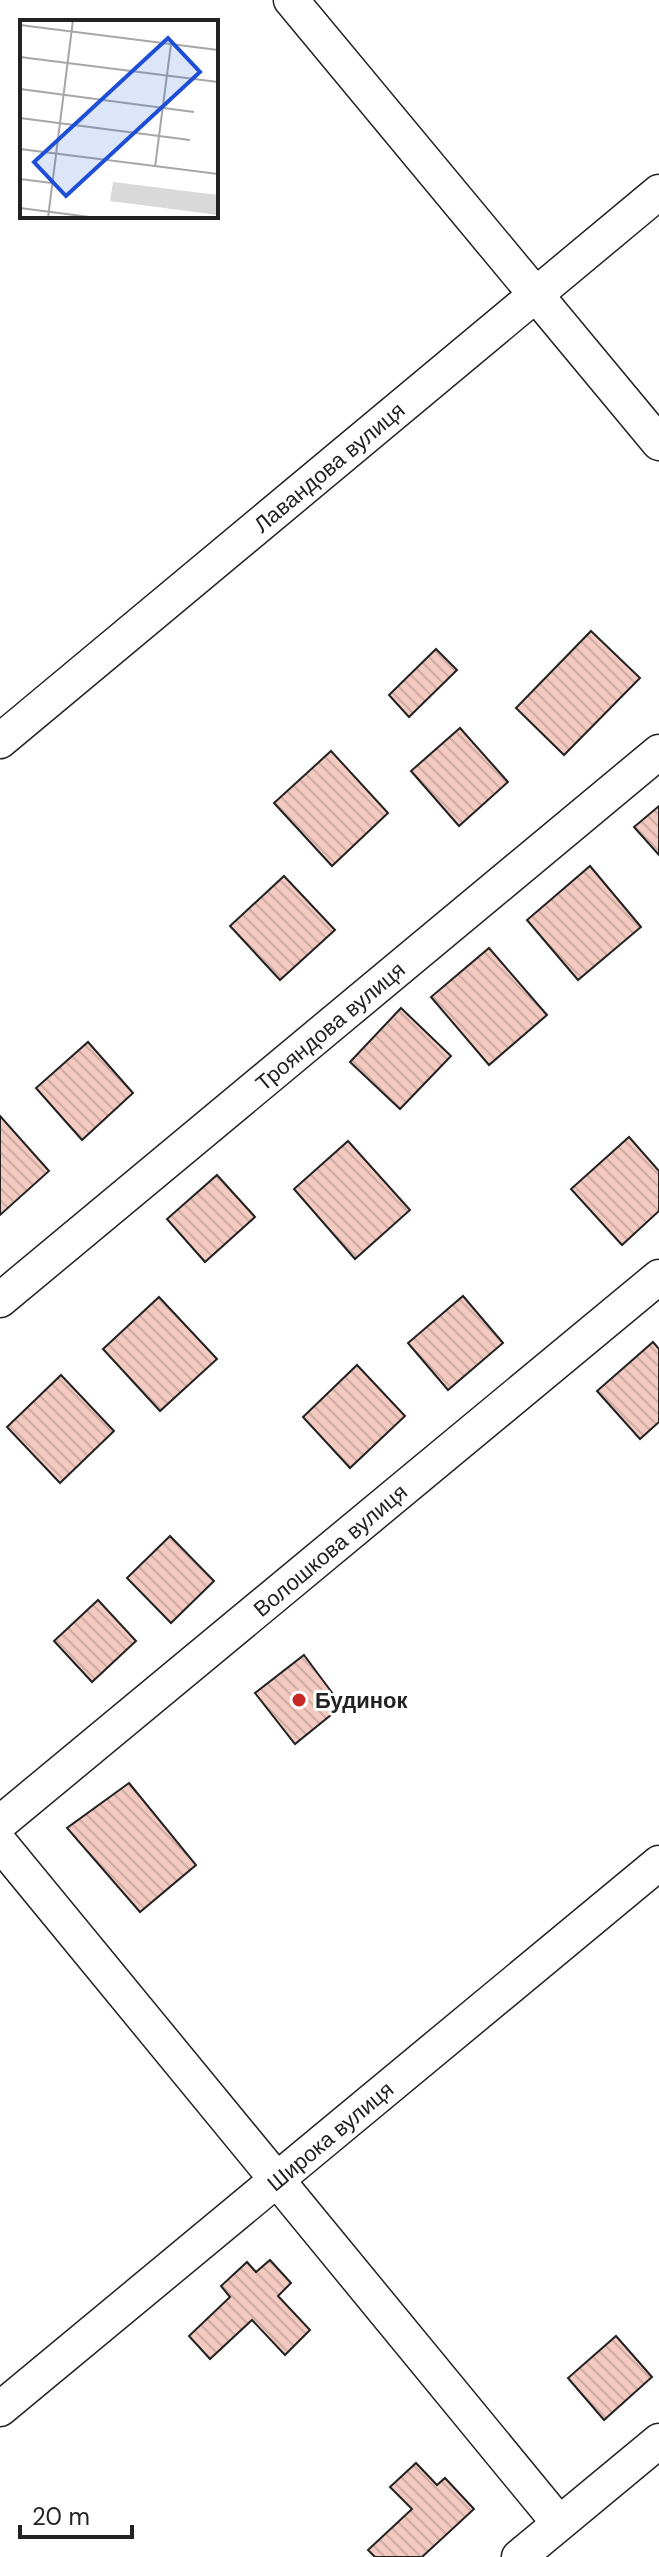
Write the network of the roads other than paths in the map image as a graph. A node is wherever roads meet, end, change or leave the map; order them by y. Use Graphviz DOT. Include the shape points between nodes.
graph roads {
  1 [pos="291,0"];
  2 [pos="659,192"];
  3 [pos="536,295"];
  4 [pos="659,443"];
  5 [pos="0,741"];
  6 [pos="659,752"];
  7 [pos="659,1277"];
  8 [pos="0,1300"];
  9 [pos="0,1823"];
  10 [pos="0,1843"];
  11 [pos="659,1863"];
  12 [pos="279,2178"];
  13 [pos="0,2409"];
  14 [pos="659,2441"];
  15 [pos="559,2523"];
  16 [pos="519,2557"];
  1 -- 3 [label="street"];
  2 -- 3 [label="street, Лавандова вулиця"];
  3 -- 4 [label="street"];
  3 -- 5 [label="street, Лавандова вулиця"];
  6 -- 8 [label="street, Трояндова вулиця"];
  7 -- 9 [label="street, Волошкова вулиця"];
  10 -- 12 [label="street"];
  11 -- 12 [label="street, Широка вулиця"];
  12 -- 13 [label="street, Широка вулиця"];
  12 -- 15 [label="street"];
  14 -- 15 [label="street"];
  15 -- 16 [label="street"];
}
